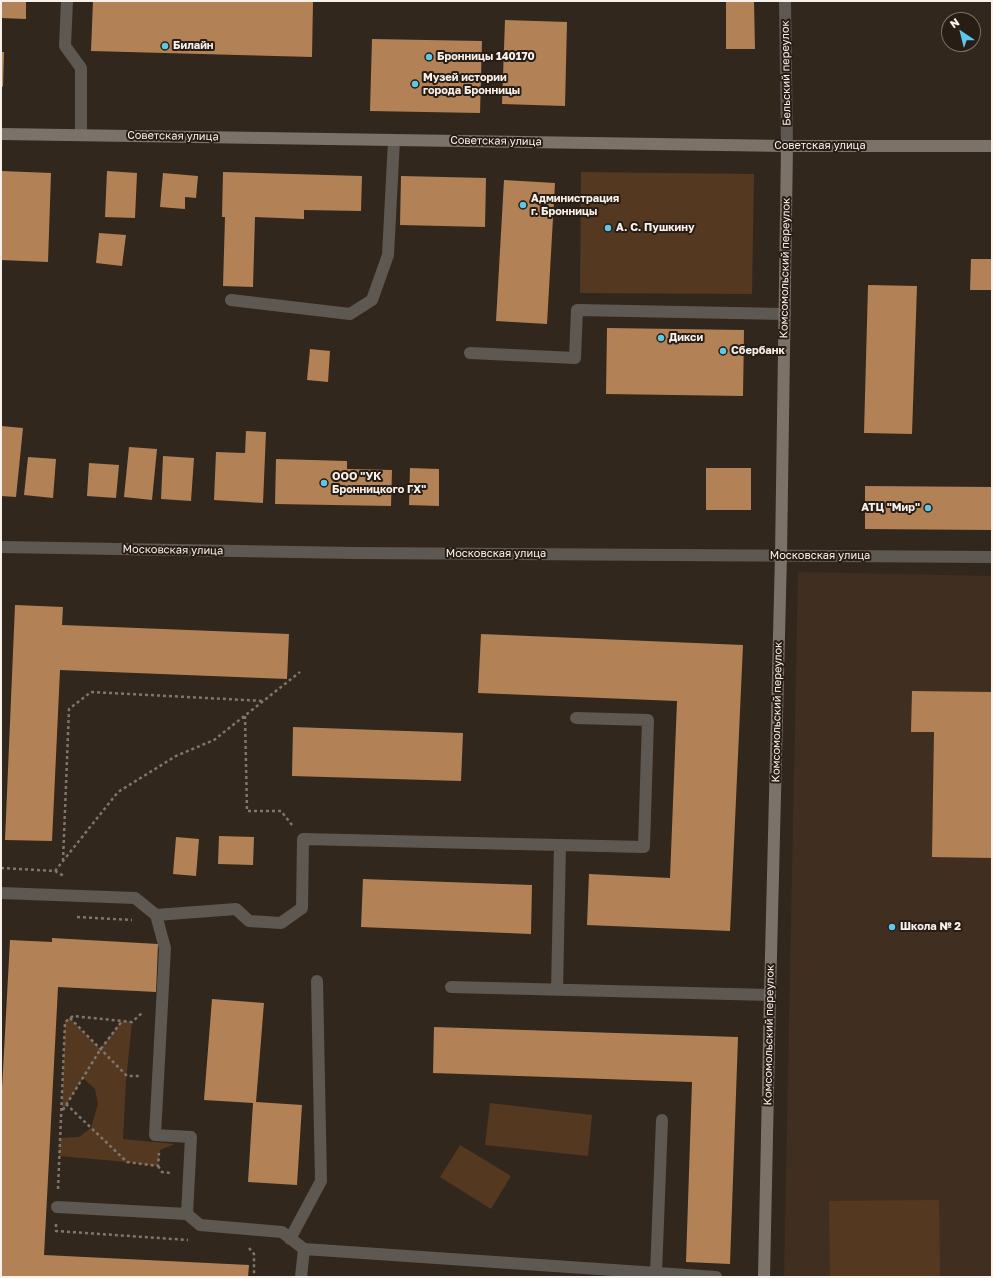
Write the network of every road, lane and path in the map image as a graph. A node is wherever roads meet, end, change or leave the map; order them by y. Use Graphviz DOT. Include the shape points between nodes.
graph roads {
  1 [pos="67,1"];
  2 [pos="785,1"];
  3 [pos="1,134"];
  4 [pos="81,135"];
  5 [pos="394,140"];
  6 [pos="787,146"];
  7 [pos="992,146"];
  8 [pos="231,300"];
  9 [pos="785,314"];
  10 [pos="470,353"];
  11 [pos="1,547"];
  12 [pos="781,555"];
  13 [pos="992,557"];
  14 [pos="300,672"];
  15 [pos="264,701"];
  16 [pos="245,715"];
  17 [pos="576,718"];
  18 [pos="303,839"];
  19 [pos="560,845"];
  20 [pos="64,861"];
  21 [pos="56,871"];
  22 [pos="1,893"];
  23 [pos="156,914"];
  24 [pos="72,916"];
  25 [pos="135,920"];
  26 [pos="317,981"];
  27 [pos="451,987"];
  28 [pos="557,990"];
  29 [pos="163,995"];
  30 [pos="770,995"];
  31 [pos="70,1018"];
  32 [pos="122,1021"];
  33 [pos="100,1050"];
  34 [pos="158,1077"];
  35 [pos="66,1104"];
  36 [pos="62,1112"];
  37 [pos="662,1120"];
  38 [pos="160,1150"];
  39 [pos="57,1207"];
  40 [pos="187,1214"];
  41 [pos="290,1239"];
  42 [pos="191,1241"];
  43 [pos="247,1245"];
  44 [pos="304,1249"];
  45 [pos="656,1273"];
  46 [pos="254,1277"];
  47 [pos="301,1277"];
  48 [pos="716,1277"];
  49 [pos="764,1277"];
  1 -- 4 [label="street" via="65,46 81,68"];
  2 -- 6 [label="street, Бельский переулок"];
  3 -- 4 [label="street, Советская улица"];
  4 -- 5 [label="street, Советская улица"];
  5 -- 6 [label="street, Советская улица"];
  5 -- 8 [label="street" via="388,255 372,300 350,314"];
  6 -- 7 [label="street, Советская улица"];
  6 -- 9 [label="street, Комсомольский переулок"];
  9 -- 10 [label="street" via="577,310 576,358"];
  9 -- 12 [label="street, Комсомольский переулок"];
  11 -- 12 [label="street, Московская улица" via="354,553"];
  12 -- 13 [label="street, Московская улица"];
  12 -- 30 [label="street, Комсомольский переулок"];
  14 -- 15 [label="path"];
  15 -- 16 [label="path"];
  15 -- 20 [label="path" via="91,692 69,709"];
  16 -- 18 [label="path" via="247,811 281,811"];
  16 -- 20 [label="path" via="214,740 176,756 118,792"];
  17 -- 19 [label="street" via="648,720 644,847"];
  18 -- 19 [label="street"];
  18 -- 23 [label="street" via="302,908 281,923 249,922 236,909"];
  19 -- 28 [label="street"];
  20 -- 21 [label="path"];
  22 -- 23 [label="street" via="135,898"];
  23 -- 29 [label="street" via="166,948"];
  24 -- 25 [label="path"];
  26 -- 41 [label="street" via="321,1180"];
  27 -- 28 [label="street"];
  28 -- 30 [label="street"];
  29 -- 32 [label="path" via="132,1022"];
  29 -- 34 [label="street"];
  30 -- 49 [label="street, Комсомольский переулок"];
  31 -- 32 [label="path" via="73,1016"];
  31 -- 33 [label="path"];
  31 -- 36 [label="path" via="65,1022"];
  32 -- 33 [label="path"];
  33 -- 34 [label="path" via="126,1076"];
  33 -- 35 [label="path"];
  34 -- 40 [label="street" via="155,1135 191,1137"];
  35 -- 36 [label="path"];
  35 -- 38 [label="path" via="127,1162 158,1166"];
  36 -- 39 [label="path"];
  37 -- 45 [label="street"];
  39 -- 40 [label="street"];
  39 -- 42 [label="path" via="56,1231"];
  40 -- 41 [label="street" via="200,1225 282,1232"];
  41 -- 44 [label="street"];
  43 -- 46 [label="path" via="254,1254"];
  44 -- 45 [label="street"];
  44 -- 47 [label="street"];
  45 -- 48 [label="street"];
}
